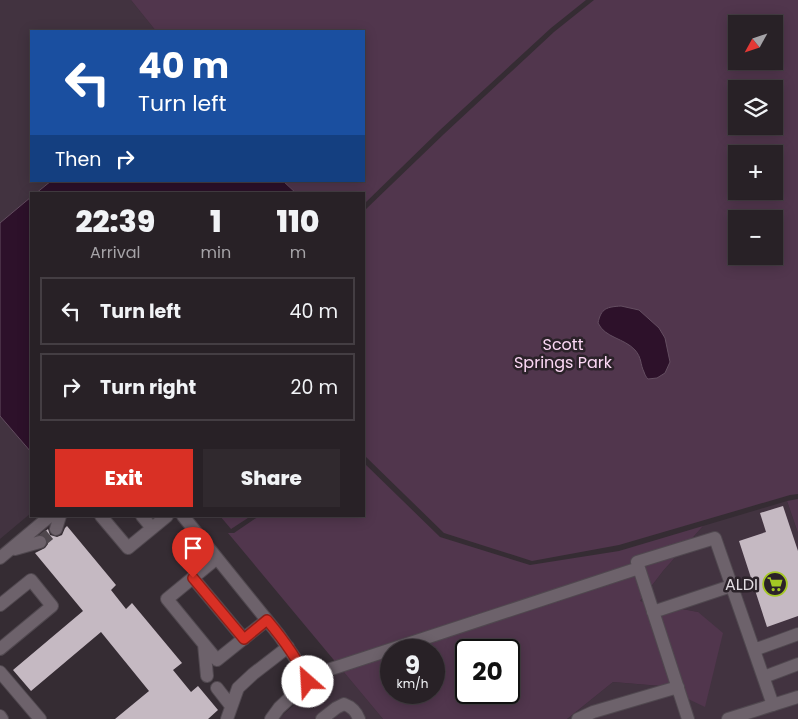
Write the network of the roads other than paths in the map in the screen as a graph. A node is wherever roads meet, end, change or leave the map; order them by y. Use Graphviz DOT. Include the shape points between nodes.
graph roads {
  1 [pos="49,517"];
  2 [pos="60,517"];
  3 [pos="102,517"];
  4 [pos="143,517"];
  5 [pos="166,517"];
  6 [pos="184,517"];
  7 [pos="152,528"];
  8 [pos="56,529"];
  9 [pos="40,542"];
  10 [pos="5,554"];
  11 [pos="217,558"];
  12 [pos="639,568"];
  13 [pos="193,578"];
  14 [pos="732,586"];
  15 [pos="0,605"];
  16 [pos="653,612"];
  17 [pos="267,620"];
  18 [pos="798,634"];
  19 [pos="244,639"];
  20 [pos="204,644"];
  21 [pos="288,647"];
  22 [pos="0,649"];
  23 [pos="754,650"];
  24 [pos="798,664"];
  25 [pos="0,672"];
  26 [pos="207,676"];
  27 [pos="764,677"];
  28 [pos="308,682"];
  29 [pos="678,687"];
  30 [pos="217,688"];
  31 [pos="798,697"];
  32 [pos="774,705"];
  33 [pos="231,706"];
  34 [pos="0,716"];
  35 [pos="2,719"];
  36 [pos="40,719"];
  37 [pos="226,719"];
  38 [pos="271,719"];
  39 [pos="322,719"];
  40 [pos="358,719"];
  41 [pos="578,719"];
  42 [pos="688,719"];
  43 [pos="728,719"];
  1 -- 10 [label="street"];
  2 -- 8 [label="street"];
  3 -- 7 [label="street" via="128,548"];
  4 -- 7 [label="street"];
  5 -- 7 [label="street"];
  6 -- 11 [label="street"];
  9 -- 10 [label="street"];
  11 -- 13 [label="street"];
  11 -- 17 [label="street"];
  12 -- 14 [label="street" via="637,562 714,538"];
  12 -- 16 [label="street"];
  12 -- 28 [label="street" via="328,670"];
  13 -- 19 [label="street"];
  13 -- 20 [label="street" via="167,599"];
  14 -- 16 [label="street"];
  14 -- 23 [label="street"];
  15 -- 22 [label="street" via="31,580 52,606"];
  16 -- 29 [label="street"];
  17 -- 19 [label="street"];
  17 -- 21 [label="street"];
  18 -- 23 [label="street"];
  19 -- 20 [label="street" via="217,660"];
  20 -- 26 [label="street"];
  21 -- 28 [label="street"];
  21 -- 33 [label="street" via="238,688"];
  23 -- 27 [label="street"];
  24 -- 27 [label="street"];
  25 -- 36 [label="street"];
  27 -- 32 [label="street"];
  28 -- 38 [label="street"];
  29 -- 41 [label="street"];
  29 -- 42 [label="street"];
  30 -- 33 [label="street"];
  31 -- 32 [label="street"];
  32 -- 43 [label="street"];
  33 -- 37 [label="street"];
  34 -- 35 [label="street"];
  39 -- 40 [label="street" via="344,704 350,706"];
}
